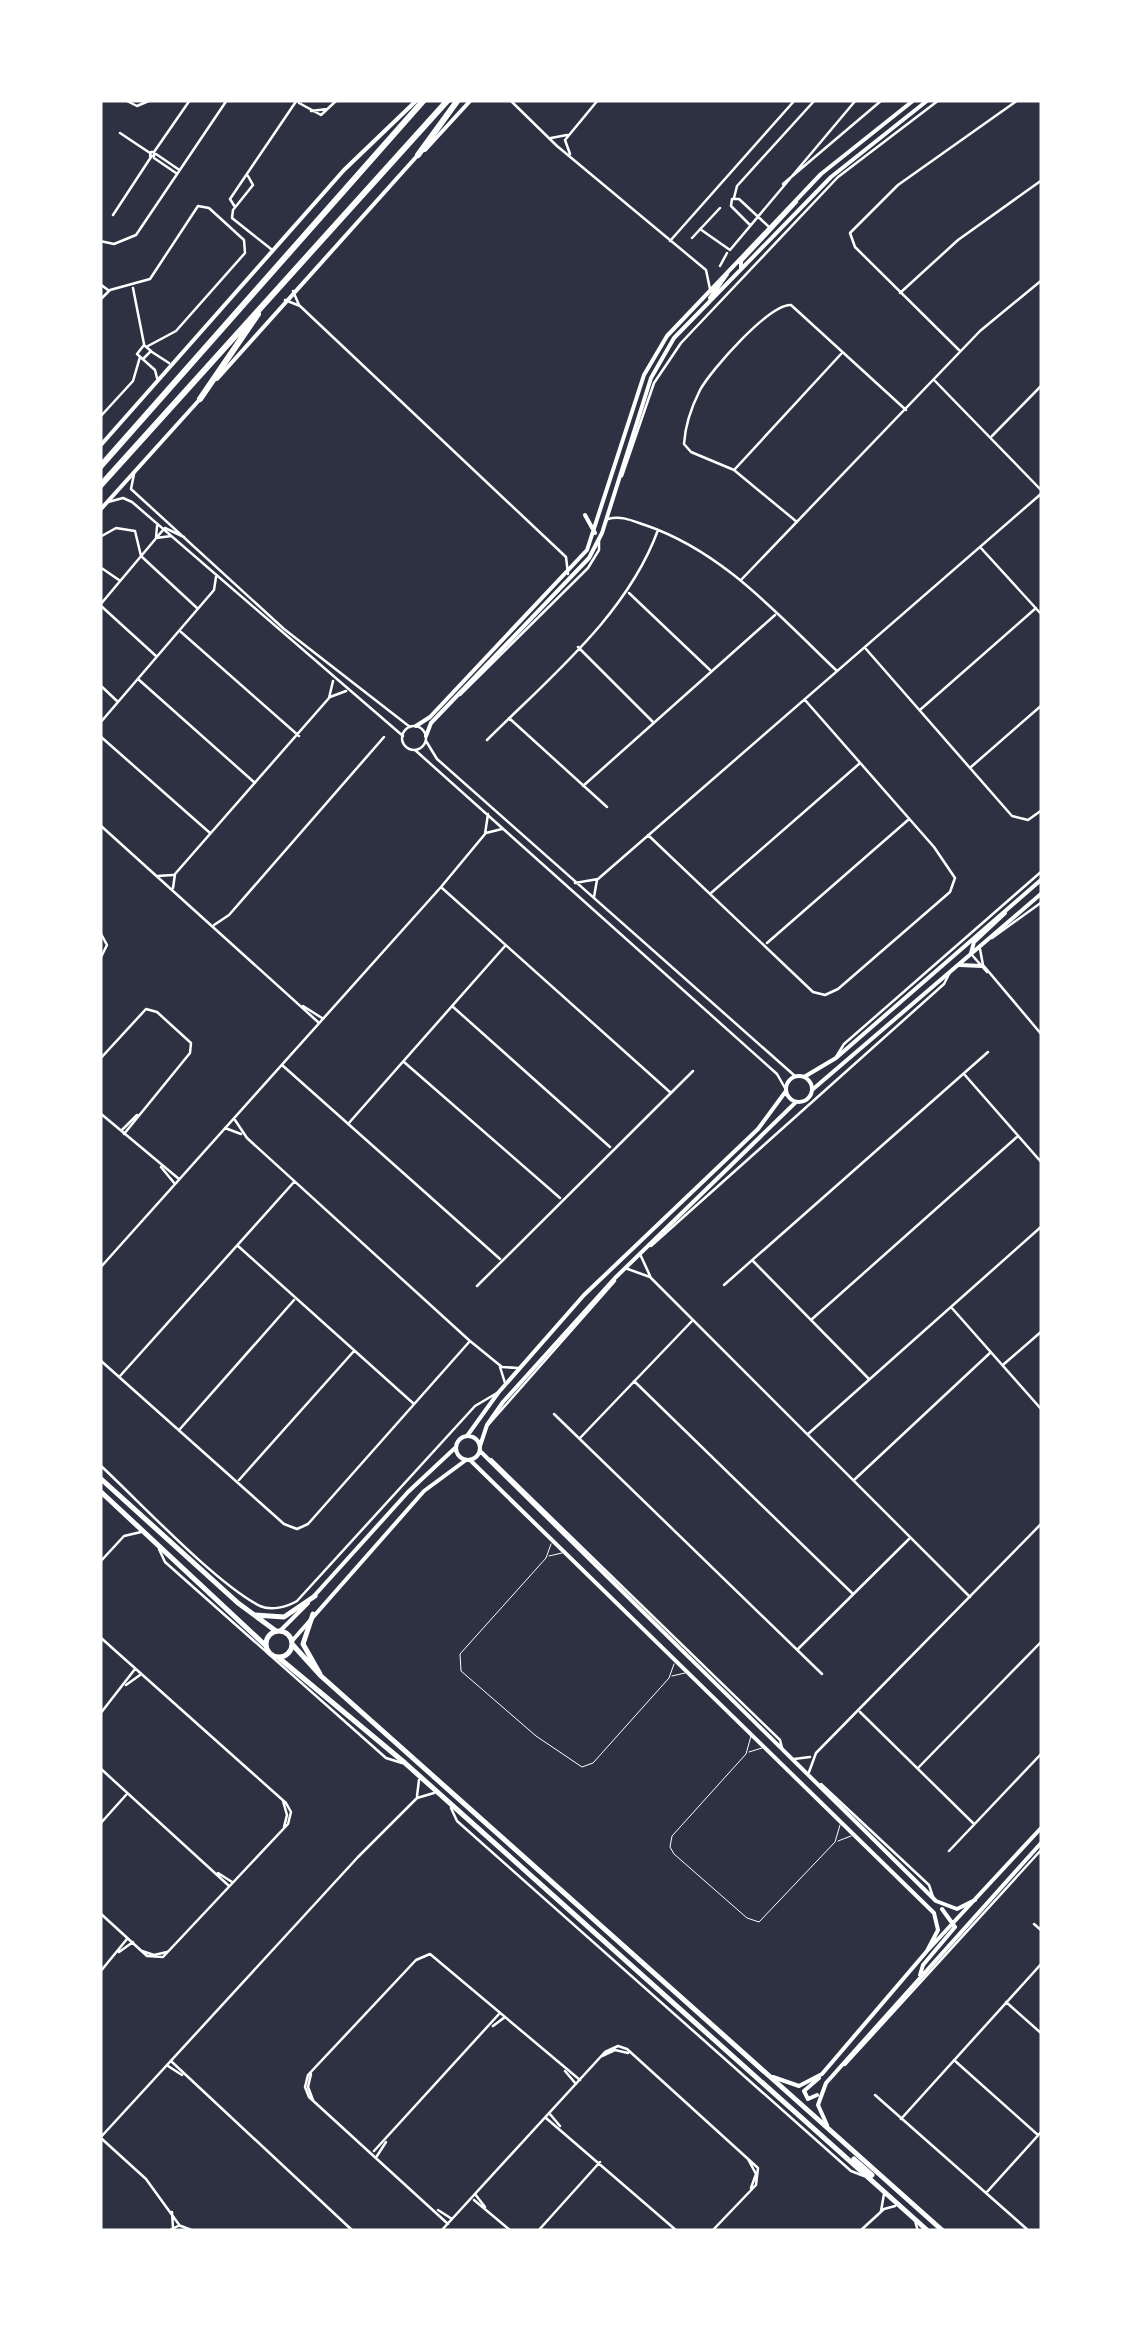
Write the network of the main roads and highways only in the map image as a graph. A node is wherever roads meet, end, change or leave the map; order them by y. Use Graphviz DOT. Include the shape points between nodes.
graph roads {
  1 [pos="421,100"];
  2 [pos="448,100"];
  3 [pos="458,100"];
  4 [pos="418,155"];
  5 [pos="258,310"];
  6 [pos="200,399"];
  7 [pos="100,467"];
  8 [pos="100,486"];
  9 [pos="100,1478"];
  10 [pos="100,1494"];
  11 [pos="236,1588"];
  12 [pos="315,1596"];
  13 [pos="238,1603"];
  14 [pos="249,1612"];
  15 [pos="314,1614"];
  16 [pos="278,1631"];
  17 [pos="292,1643"];
  18 [pos="266,1645"];
  19 [pos="279,1658"];
  20 [pos="306,1676"];
  21 [pos="321,1676"];
  22 [pos="312,1690"];
  23 [pos="648,1989"];
  24 [pos="664,1994"];
  25 [pos="690,2004"];
  26 [pos="684,2011"];
  27 [pos="842,2153"];
  28 [pos="891,2185"];
  29 [pos="928,2231"];
  30 [pos="943,2231"];
  1 -- 7 [label="highway"];
  2 -- 5 [label="highway"];
  3 -- 4 [label="highway"];
  5 -- 6 [label="highway"];
  5 -- 8 [label="highway"];
  9 -- 13 [label="main road"];
  10 -- 18 [label="main road"];
  11 -- 13 [label="main road"];
  12 -- 14 [label="main road" via="284,1616"];
  13 -- 14 [label="main road"];
  14 -- 16 [label="main road"];
  15 -- 21 [label="main road" via="303,1644"];
  16 -- 17 [label="main road"];
  16 -- 18 [label="main road"];
  17 -- 19 [label="main road"];
  17 -- 21 [label="main road"];
  18 -- 19 [label="main road"];
  19 -- 20 [label="main road"];
  20 -- 22 [label="main road"];
  20 -- 24 [label="main road"];
  21 -- 25 [label="main road"];
  23 -- 24 [label="main road"];
  24 -- 26 [label="main road"];
  25 -- 26 [label="main road"];
  25 -- 28 [label="main road"];
  26 -- 27 [label="main road"];
  27 -- 28 [label="main road" via="884,2187"];
  27 -- 29 [label="main road"];
  28 -- 30 [label="main road"];
}
